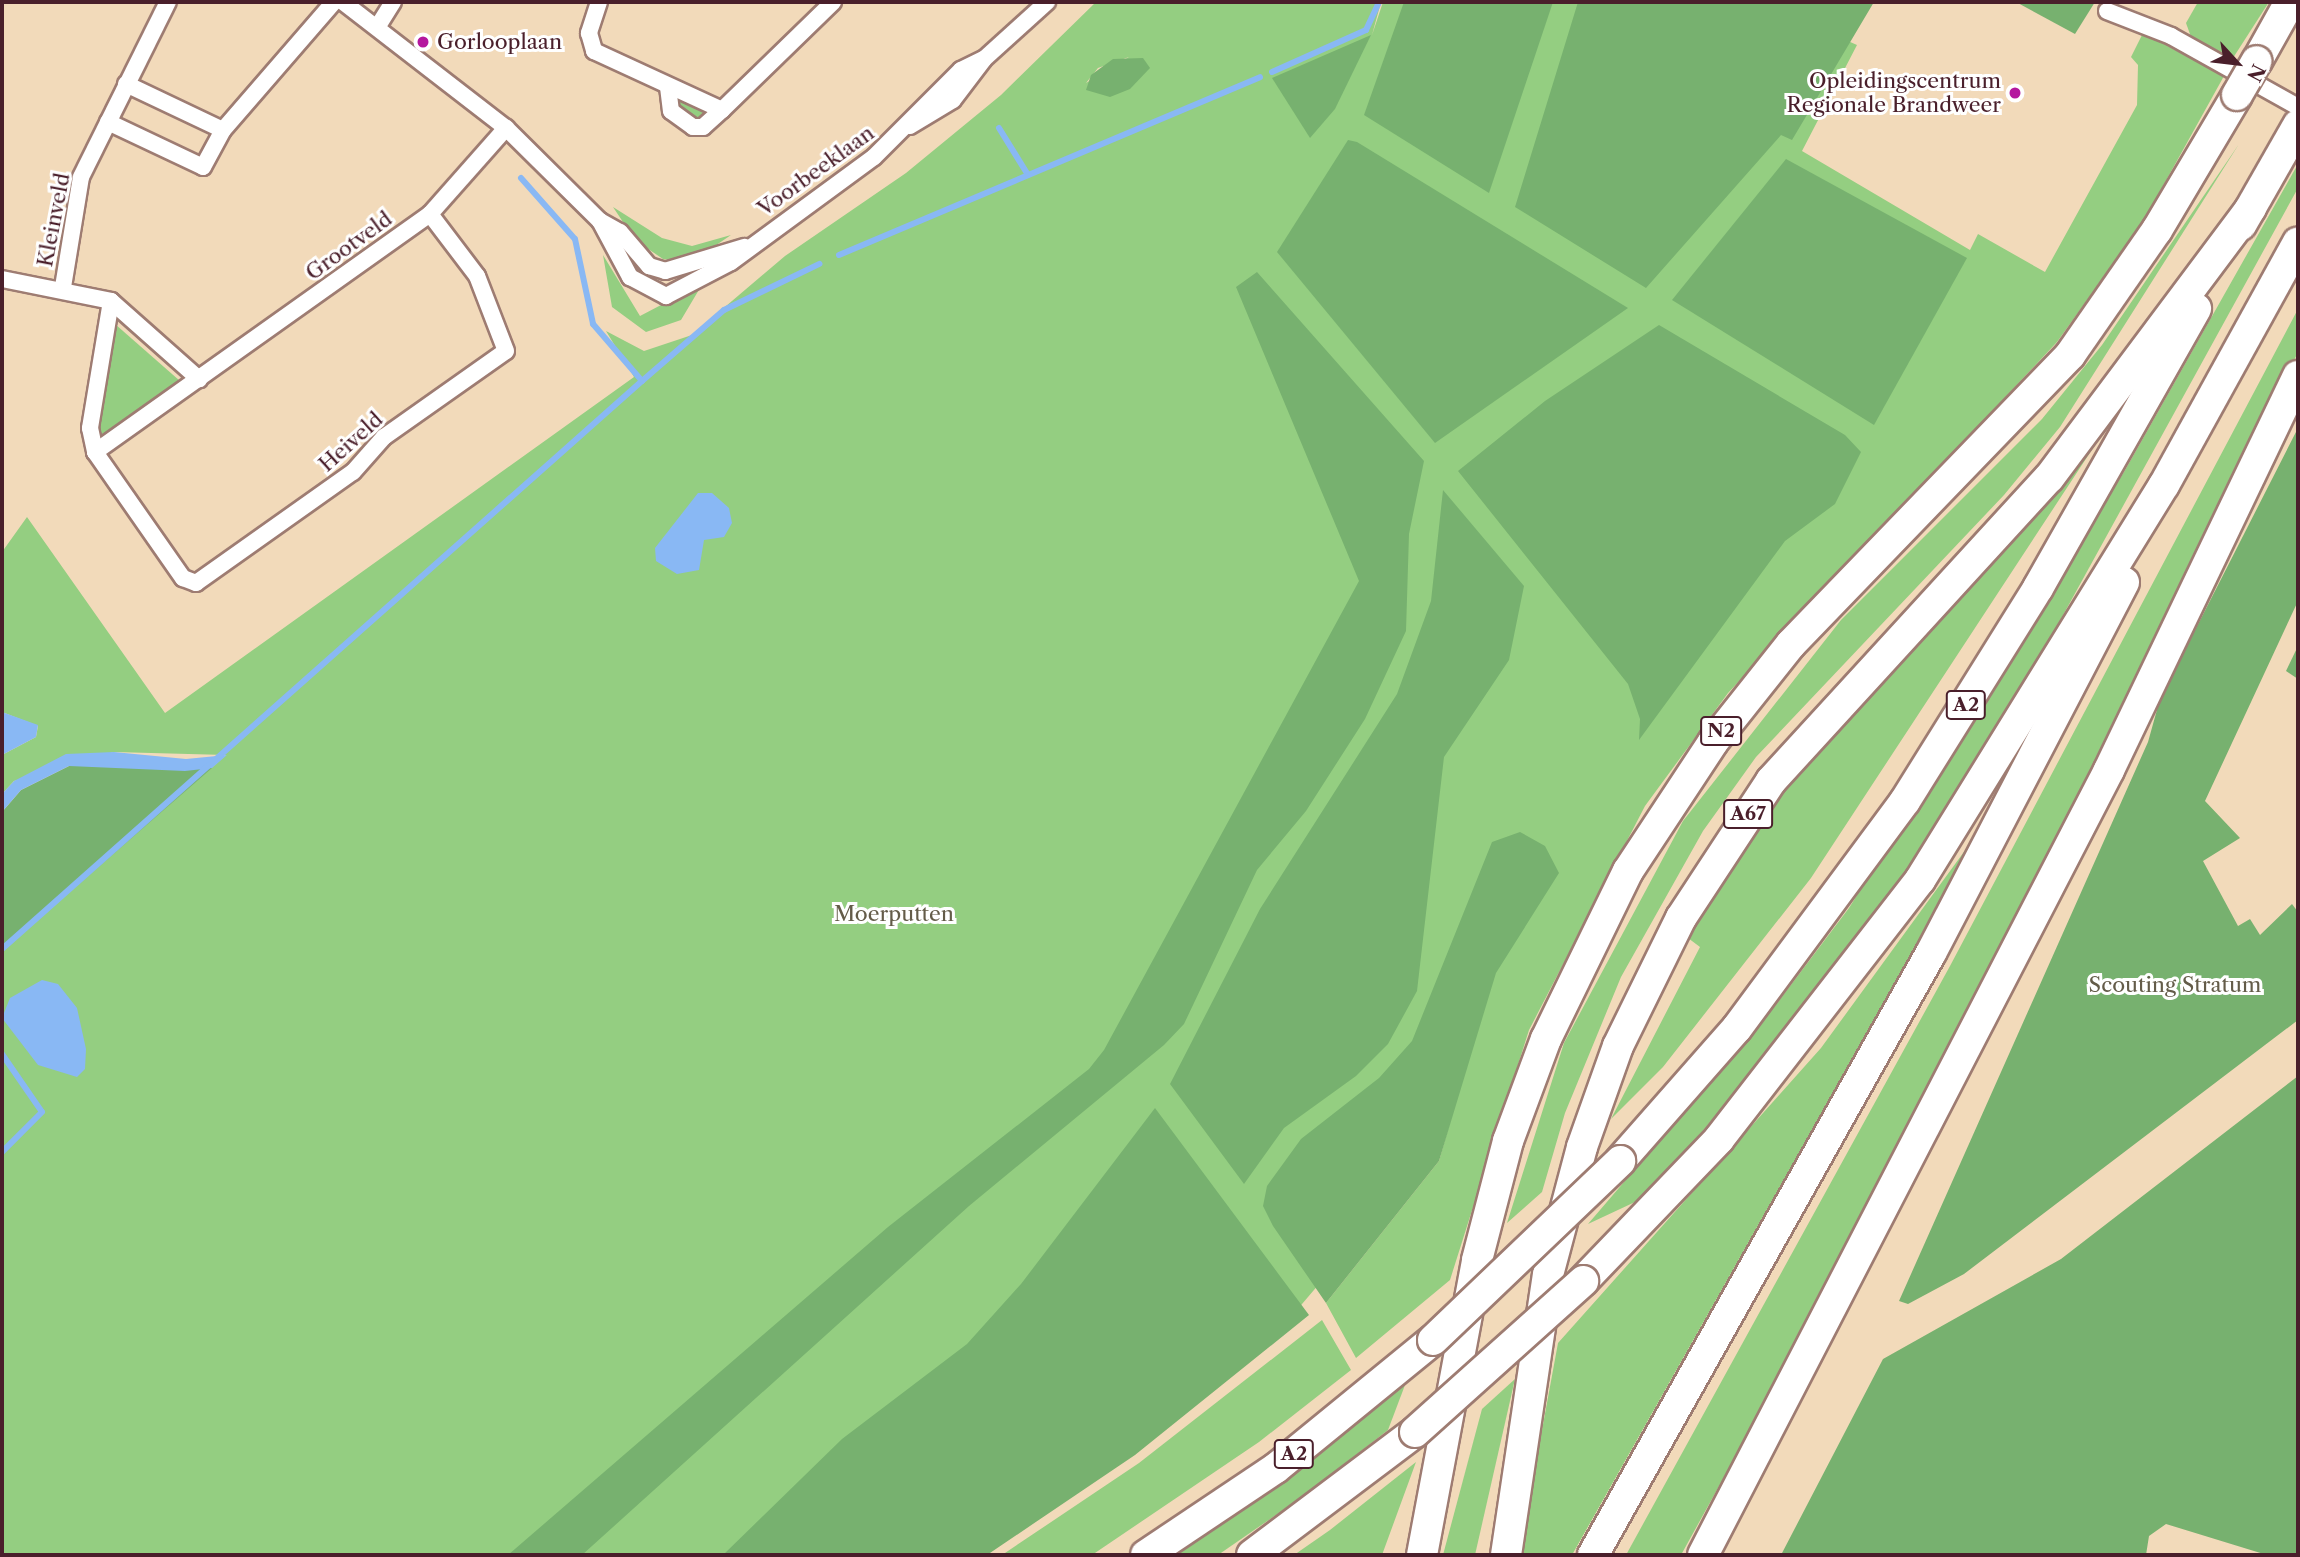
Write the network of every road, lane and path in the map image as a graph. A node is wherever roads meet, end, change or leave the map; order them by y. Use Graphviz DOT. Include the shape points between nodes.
graph roads {
  1 [pos="168,2"];
  2 [pos="334,2"];
  3 [pos="342,2"];
  4 [pos="393,2"];
  5 [pos="599,2"];
  6 [pos="833,2"];
  7 [pos="1047,2"];
  8 [pos="2290,2"];
  9 [pos="2107,11"];
  10 [pos="378,26"];
  11 [pos="126,84"];
  12 [pos="668,87"];
  13 [pos="722,110"];
  14 [pos="2298,120"];
  15 [pos="108,122"];
  16 [pos="506,128"];
  17 [pos="223,131"];
  18 [pos="2251,208"];
  19 [pos="430,214"];
  20 [pos="600,222"];
  21 [pos="2298,242"];
  22 [pos="744,247"];
  23 [pos="2,279"];
  24 [pos="63,288"];
  25 [pos="111,301"];
  26 [pos="2298,376"];
  27 [pos="199,379"];
  28 [pos="95,452"];
  29 [pos="2164,485"];
  30 [pos="1146,1555"];
  31 [pos="1252,1555"];
  32 [pos="1422,1555"];
  33 [pos="1506,1555"];
  34 [pos="1593,1555"];
  35 [pos="1703,1555"];
  1 -- 11 [label="street, Kleinveld"];
  2 -- 17 [label="street"];
  3 -- 10 [label="street"];
  4 -- 10 [label="street"];
  5 -- 12 [label="street" via="589,33 594,51"];
  6 -- 13 [label="street"];
  7 -- 22 [label="street, Voorbeeklaan" via="984,59 961,70 910,126"];
  8 -- 32 [label="highway, N2, bridge" via="2157,230 2070,355 1791,644 1713,742 1628,871 1546,1039 1508,1141 1477,1260"];
  9 -- 14 [label="street" via="2171,36"];
  10 -- 16 [label="street"];
  11 -- 15 [label="street, Kleinveld"];
  11 -- 17 [label="street"];
  12 -- 13 [label="street"];
  12 -- 13 [label="street" via="671,111 692,127 703,127"];
  14 -- 18 [label="highway, A2"];
  15 -- 17 [label="street" via="203,167"];
  15 -- 24 [label="street, Kleinveld" via="81,177"];
  16 -- 19 [label="street, Grootveld"];
  16 -- 20 [label="street"];
  18 -- 30 [label="highway, A2, bridge" via="2038,588 1905,801 1746,1017 1620,1161 1433,1340 1276,1468"];
  18 -- 33 [label="highway, A67" via="2049,478 1771,780 1681,918 1618,1046 1581,1147 1548,1275"];
  19 -- 27 [label="street, Grootveld"];
  19 -- 28 [label="street, Heiveld" via="477,276 506,351 384,437 354,472 196,583 183,578"];
  20 -- 22 [label="street, Voorbeeklaan" via="620,232 649,266 665,271"];
  20 -- 22 [label="street, Voorbeeklaan" via="629,277 656,294 698,282"];
  21 -- 29 [label="highway, A2"];
  23 -- 24 [label="street"];
  24 -- 25 [label="street"];
  25 -- 27 [label="street"];
  25 -- 28 [label="street" via="90,428"];
  26 -- 35 [label="highway" via="2109,770"];
  27 -- 28 [label="street, Grootveld"];
  29 -- 31 [label="highway, A2, bridge" via="1884,933 1719,1139 1583,1280 1415,1432"];
  29 -- 34 [label="highway" via="2127,576 1938,942"];
}
